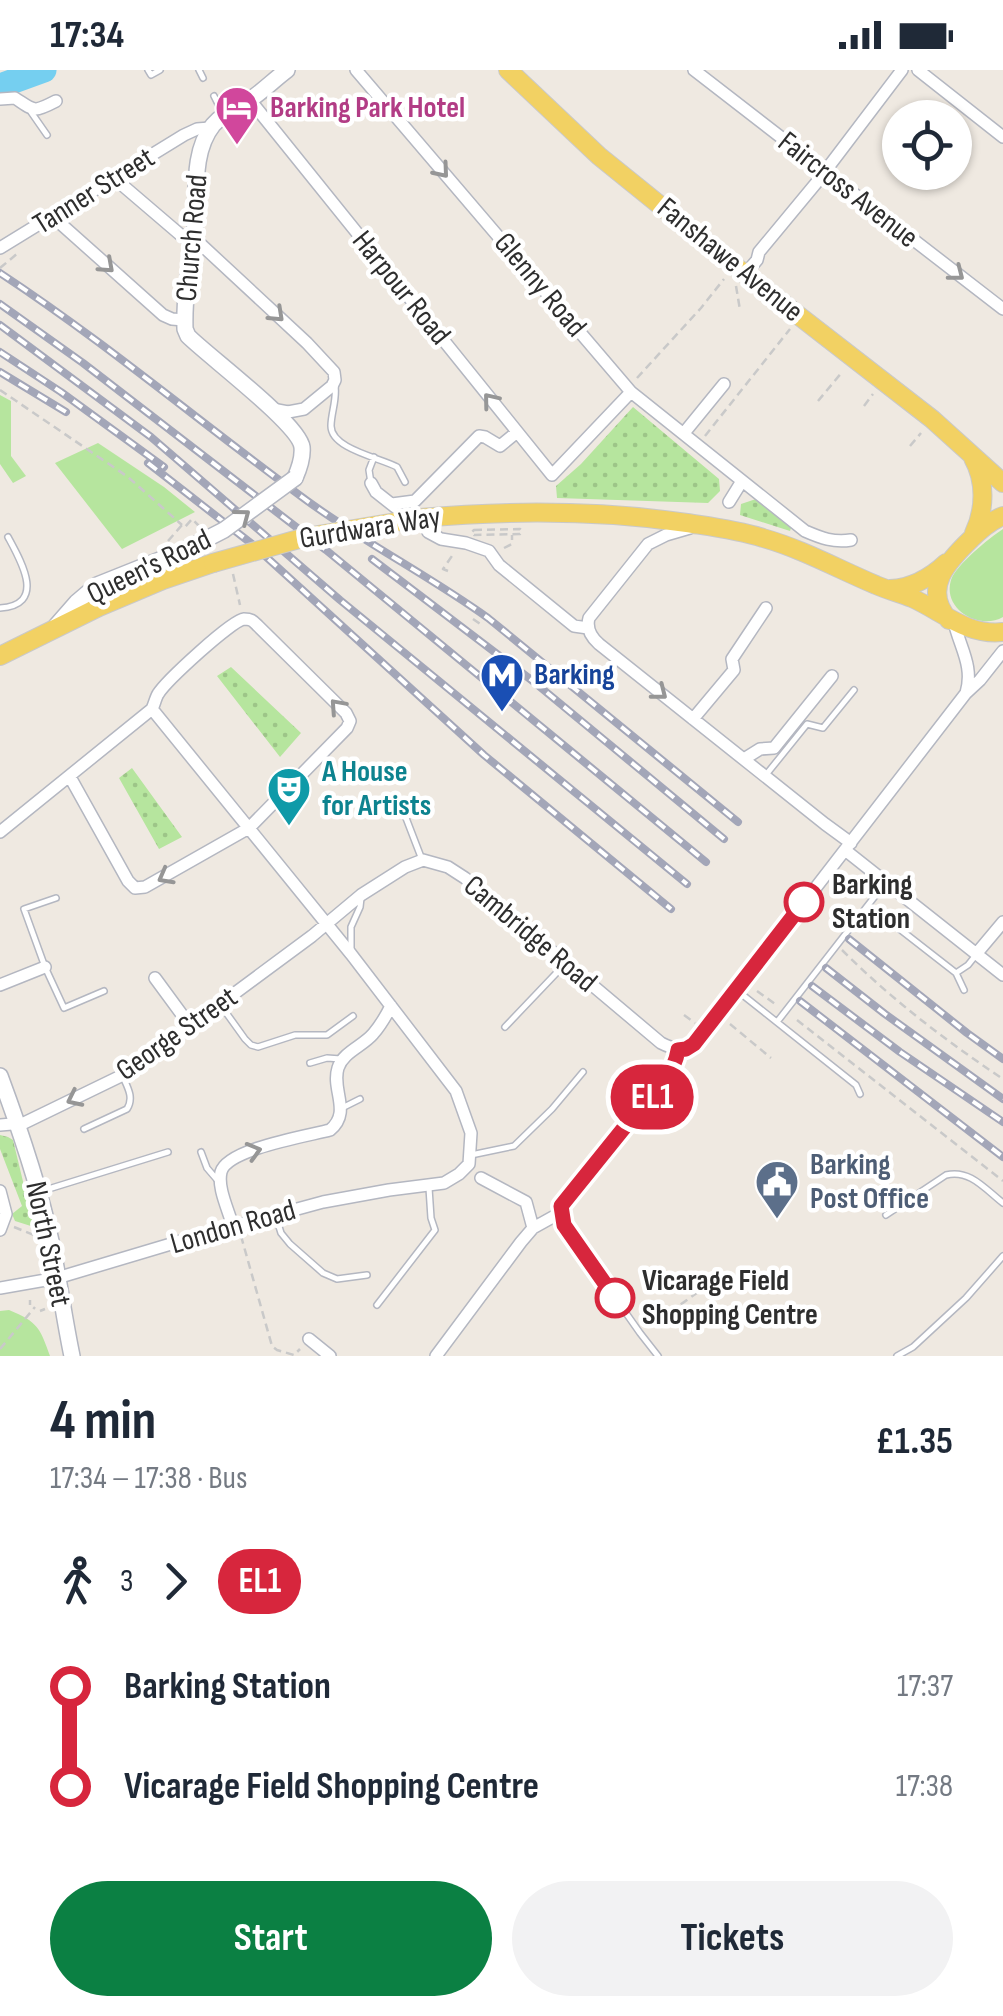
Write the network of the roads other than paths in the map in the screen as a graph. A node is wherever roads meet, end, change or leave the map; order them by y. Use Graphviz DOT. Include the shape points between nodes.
graph roads {
  1 [pos="148,70"];
  2 [pos="160,70"];
  3 [pos="199,70"];
  4 [pos="287,70"];
  5 [pos="356,70"];
  6 [pos="508,70"];
  7 [pos="694,70"];
  8 [pos="902,70"];
  9 [pos="918,70"];
  10 [pos="204,78"];
  11 [pos="214,96"];
  12 [pos="0,99"];
  13 [pos="250,100"];
  14 [pos="56,101"];
  15 [pos="29,110"];
  16 [pos="224,115"];
  17 [pos="210,128"];
  18 [pos="47,135"];
  19 [pos="1003,136"];
  20 [pos="824,171"];
  21 [pos="114,178"];
  22 [pos="52,216"];
  23 [pos="194,238"];
  24 [pos="0,248"];
  25 [pos="736,276"];
  26 [pos="1003,309"];
  27 [pos="184,320"];
  28 [pos="334,383"];
  29 [pos="724,384"];
  30 [pos="634,385"];
  31 [pos="321,398"];
  32 [pos="269,408"];
  33 [pos="333,414"];
  34 [pos="517,432"];
  35 [pos="684,433"];
  36 [pos="959,443"];
  37 [pos="374,458"];
  38 [pos="295,478"];
  39 [pos="742,481"];
  40 [pos="405,482"];
  41 [pos="1003,482"];
  42 [pos="372,484"];
  43 [pos="729,502"];
  44 [pos="1003,516"];
  45 [pos="424,525"];
  46 [pos="699,525"];
  47 [pos="8,538"];
  48 [pos="852,540"];
  49 [pos="967,542"];
  50 [pos="951,558"];
  51 [pos="884,588"];
  52 [pos="113,591"];
  53 [pos="100,607"];
  54 [pos="0,608"];
  55 [pos="766,608"];
  56 [pos="952,621"];
  57 [pos="56,626"];
  58 [pos="588,628"];
  59 [pos="1003,632"];
  60 [pos="0,644"];
  61 [pos="1003,652"];
  62 [pos="0,656"];
  63 [pos="832,676"];
  64 [pos="854,690"];
  65 [pos="966,693"];
  66 [pos="152,709"];
  67 [pos="693,719"];
  68 [pos="744,759"];
  69 [pos="765,776"];
  70 [pos="70,777"];
  71 [pos="406,818"];
  72 [pos="249,828"];
  73 [pos="0,832"];
  74 [pos="848,846"];
  75 [pos="422,860"];
  76 [pos="886,882"];
  77 [pos="361,895"];
  78 [pos="56,898"];
  79 [pos="888,920"];
  80 [pos="1003,922"];
  81 [pos="326,924"];
  82 [pos="977,953"];
  83 [pos="351,954"];
  84 [pos="567,963"];
  85 [pos="45,967"];
  86 [pos="956,974"];
  87 [pos="1003,975"];
  88 [pos="155,978"];
  89 [pos="0,986"];
  90 [pos="736,990"];
  91 [pos="964,990"];
  92 [pos="104,991"];
  93 [pos="220,1004"];
  94 [pos="390,1006"];
  95 [pos="353,1016"];
  96 [pos="777,1022"];
  97 [pos="191,1027"];
  98 [pos="505,1027"];
  99 [pos="678,1050"];
  100 [pos="342,1059"];
  101 [pos="310,1063"];
  102 [pos="583,1072"];
  103 [pos="122,1075"];
  104 [pos="0,1076"];
  105 [pos="860,1094"];
  106 [pos="360,1099"];
  107 [pos="341,1108"];
  108 [pos="18,1124"];
  109 [pos="0,1125"];
  110 [pos="84,1129"];
  111 [pos="168,1152"];
  112 [pos="201,1152"];
  113 [pos="471,1155"];
  114 [pos="480,1178"];
  115 [pos="221,1184"];
  116 [pos="428,1184"];
  117 [pos="0,1191"];
  118 [pos="38,1192"];
  119 [pos="1003,1203"];
  120 [pos="561,1209"];
  121 [pos="275,1214"];
  122 [pos="886,1216"];
  123 [pos="235,1226"];
  124 [pos="2,1227"];
  125 [pos="533,1228"];
  126 [pos="1003,1256"];
  127 [pos="368,1274"];
  128 [pos="57,1278"];
  129 [pos="0,1288"];
  130 [pos="377,1305"];
  131 [pos="309,1339"];
  132 [pos="72,1356"];
  133 [pos="330,1356"];
  134 [pos="436,1356"];
  135 [pos="658,1356"];
  136 [pos="897,1356"];
  1 -- 2 [label="lane"];
  3 -- 10 [label="lane"];
  4 -- 13 [label="street, Tanner Street"];
  5 -- 30 [label="street, Glenny Road, one-way"];
  6 -- 25 [label="main road, Fanshawe Avenue"];
  7 -- 20 [label="street, Faircross Avenue"];
  8 -- 20 [label="street"];
  9 -- 19 [label="street"];
  11 -- 16 [label="lane"];
  12 -- 15 [label="street" via="14,98"];
  13 -- 16 [label="street, Tanner Street"];
  34 -- 13 [label="street, Harpour Road, one-way"];
  14 -- 15 [label="street"];
  15 -- 18 [label="lane"];
  16 -- 17 [label="street, Tanner Street"];
  17 -- 21 [label="street, Tanner Street" via="192,131"];
  17 -- 23 [label="street, Church Road" via="200,154"];
  20 -- 25 [label="street" via="758,260"];
  20 -- 26 [label="street, Faircross Avenue, one-way"];
  21 -- 22 [label="street, Tanner Street"];
  21 -- 23 [label="street" via="183,238"];
  22 -- 24 [label="street, Tanner Street"];
  22 -- 27 [label="street, one-way" via="163,315"];
  23 -- 27 [label="street, Church Road"];
  23 -- 28 [label="street, one-way" via="319,356 334,372"];
  25 -- 36 [label="main road, Fanshawe Avenue"];
  27 -- 32 [label="street, Church Road" via="188,336"];
  28 -- 31 [label="street"];
  28 -- 33 [label="lane"];
  29 -- 35 [label="street"];
  30 -- 34 [label="street, Harpour Road" via="552,475"];
  30 -- 35 [label="street, Glenny Road"];
  31 -- 32 [label="street" via="295,412"];
  31 -- 33 [label="lane"];
  32 -- 38 [label="street, Church Road" via="302,445"];
  33 -- 37 [label="lane" via="334,437"];
  34 -- 42 [label="street" via="500,446 478,436 413,502 393,505"];
  35 -- 39 [label="street, Glenny Road"];
  36 -- 41 [label="main road, Fanshawe Avenue"];
  36 -- 49 [label="main road, Fanshawe Avenue" via="982,484 979,523"];
  37 -- 40 [label="lane" via="397,467"];
  37 -- 42 [label="lane"];
  57 -- 38 [label="street, Queen's Road, one-way, bridge" via="97,586 224,530"];
  39 -- 43 [label="street"];
  39 -- 48 [label="street, Glenny Road" via="805,530 824,540"];
  44 -- 49 [label="main road"];
  45 -- 46 [label="main road, Gurdwara Way" via="567,512"];
  45 -- 53 [label="main road, Gurdwara Way, bridge" via="306,537 213,563"];
  45 -- 58 [label="street" via="441,539 485,549 574,626"];
  46 -- 51 [label="main road, Gurdwara Way" via="782,544"];
  46 -- 58 [label="street, Gurdwara Way" via="656,538 595,610"];
  47 -- 54 [label="lane" via="28,585 16,605"];
  49 -- 50 [label="main road"];
  50 -- 51 [label="main road" via="915,584"];
  50 -- 56 [label="main road" via="938,592"];
  51 -- 56 [label="main road, Gurdwara Way"];
  52 -- 53 [label="lane"];
  53 -- 57 [label="main road, Gurdwara Way"];
  55 -- 67 [label="street" via="732,659 734,670"];
  56 -- 59 [label="main road, Gurdwara Way"];
  56 -- 65 [label="street" via="968,665"];
  57 -- 60 [label="main road, Gurdwara Way"];
  57 -- 62 [label="main road, Gurdwara Way"];
  58 -- 67 [label="street, one-way" via="598,644"];
  61 -- 65 [label="street"];
  63 -- 68 [label="street" via="774,748"];
  64 -- 69 [label="lane" via="823,728 807,724"];
  65 -- 74 [label="street"];
  66 -- 70 [label="street"];
  66 -- 72 [label="street"];
  72 -- 66 [label="street, one-way" via="347,728 346,714 251,620 226,630 172,678"];
  67 -- 68 [label="street"];
  68 -- 69 [label="street"];
  69 -- 74 [label="street"];
  72 -- 70 [label="street, one-way" via="154,884 135,888"];
  70 -- 73 [label="street"];
  71 -- 75 [label="lane"];
  72 -- 81 [label="street"];
  74 -- 76 [label="street"];
  74 -- 90 [label="street"];
  75 -- 77 [label="street"];
  75 -- 84 [label="street, Cambridge Road" via="465,878"];
  76 -- 82 [label="street"];
  76 -- 96 [label="lane"];
  77 -- 81 [label="street"];
  77 -- 83 [label="lane"];
  78 -- 85 [label="lane" via="24,909"];
  79 -- 86 [label="lane"];
  80 -- 82 [label="street"];
  81 -- 83 [label="street"];
  81 -- 93 [label="street, George Street"];
  82 -- 86 [label="lane"];
  82 -- 87 [label="street"];
  83 -- 94 [label="street"];
  84 -- 98 [label="lane"];
  84 -- 99 [label="street, Cambridge Road"];
  85 -- 89 [label="street"];
  85 -- 92 [label="lane" via="64,1008"];
  86 -- 91 [label="lane"];
  88 -- 97 [label="street"];
  90 -- 96 [label="lane"];
  90 -- 99 [label="street" via="694,1044"];
  93 -- 95 [label="lane" via="258,1048 295,1035 327,1035"];
  93 -- 97 [label="street, George Street"];
  94 -- 100 [label="street" via="374,1034"];
  94 -- 113 [label="street" via="461,1100"];
  96 -- 105 [label="lane"];
  97 -- 103 [label="street, George Street"];
  99 -- 120 [label="lane" via="675,1066 646,1106"];
  100 -- 101 [label="lane"];
  100 -- 107 [label="street"];
  102 -- 113 [label="lane" via="514,1146"];
  103 -- 108 [label="street, George Street, one-way"];
  103 -- 110 [label="lane" via="131,1104"];
  104 -- 108 [label="street, North Street"];
  106 -- 107 [label="lane"];
  115 -- 107 [label="street, one-way" via="232,1158 330,1130"];
  108 -- 109 [label="street"];
  108 -- 118 [label="street, North Street"];
  111 -- 118 [label="lane"];
  112 -- 115 [label="lane"];
  113 -- 116 [label="street, London Road" via="453,1179"];
  114 -- 125 [label="street" via="526,1202"];
  115 -- 123 [label="street"];
  116 -- 121 [label="street, London Road"];
  116 -- 130 [label="lane" via="436,1230"];
  117 -- 124 [label="street" via="6,1207"];
  118 -- 128 [label="street, North Street"];
  119 -- 122 [label="lane" via="956,1173"];
  120 -- 125 [label="street"];
  120 -- 135 [label="lane" via="564,1225"];
  121 -- 123 [label="street, London Road"];
  121 -- 127 [label="lane" via="290,1244 323,1272 337,1279"];
  123 -- 128 [label="street, London Road"];
  125 -- 134 [label="street"];
  126 -- 136 [label="lane" via="914,1347"];
  128 -- 129 [label="street, London Road"];
  128 -- 132 [label="street, North Street"];
  131 -- 133 [label="street"];
}
